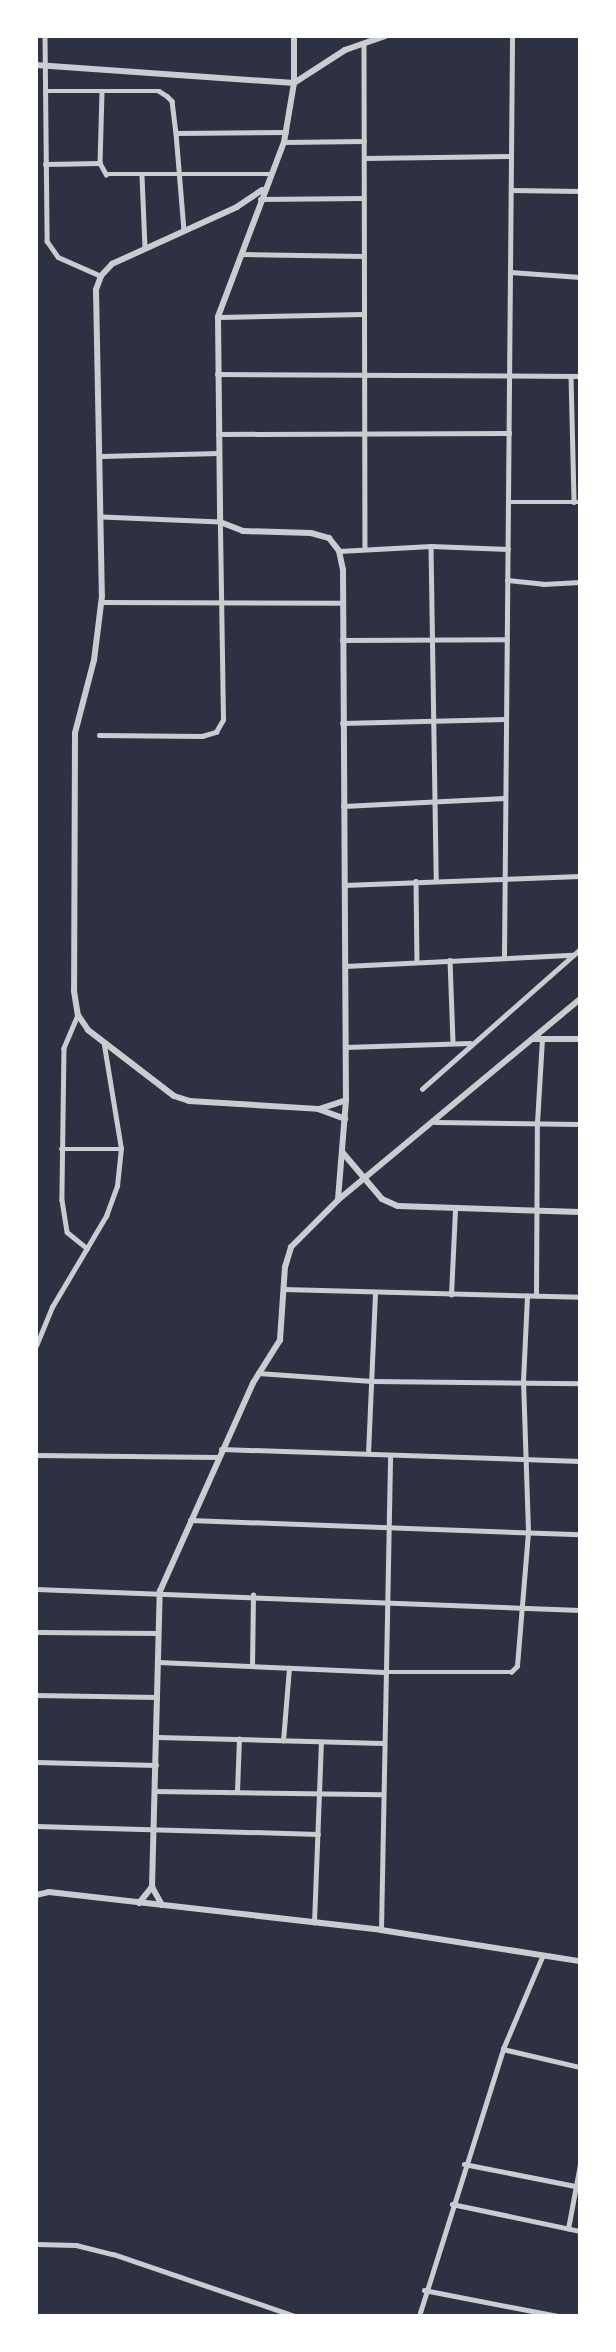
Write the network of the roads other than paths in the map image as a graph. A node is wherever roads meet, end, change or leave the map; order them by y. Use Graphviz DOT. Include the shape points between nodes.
graph roads {
  1 [pos="45,36"];
  2 [pos="294,36"];
  3 [pos="385,36"];
  4 [pos="512,36"];
  5 [pos="364,44"];
  6 [pos="36,65"];
  7 [pos="294,84"];
  8 [pos="45,91"];
  9 [pos="102,92"];
  10 [pos="286,132"];
  11 [pos="176,133"];
  12 [pos="364,141"];
  13 [pos="284,142"];
  14 [pos="511,156"];
  15 [pos="364,158"];
  16 [pos="100,163"];
  17 [pos="45,164"];
  18 [pos="270,174"];
  19 [pos="180,175"];
  20 [pos="142,176"];
  21 [pos="264,188"];
  22 [pos="511,190"];
  23 [pos="580,191"];
  24 [pos="363,198"];
  25 [pos="260,200"];
  26 [pos="184,230"];
  27 [pos="146,248"];
  28 [pos="239,254"];
  29 [pos="363,256"];
  30 [pos="510,272"];
  31 [pos="100,276"];
  32 [pos="580,277"];
  33 [pos="363,314"];
  34 [pos="218,316"];
  35 [pos="217,374"];
  36 [pos="363,375"];
  37 [pos="570,376"];
  38 [pos="580,376"];
  39 [pos="509,377"];
  40 [pos="509,433"];
  41 [pos="218,434"];
  42 [pos="362,434"];
  43 [pos="218,453"];
  44 [pos="102,456"];
  45 [pos="508,502"];
  46 [pos="577,502"];
  47 [pos="102,518"];
  48 [pos="220,522"];
  49 [pos="431,546"];
  50 [pos="365,547"];
  51 [pos="508,549"];
  52 [pos="339,551"];
  53 [pos="507,580"];
  54 [pos="580,582"];
  55 [pos="221,601"];
  56 [pos="101,602"];
  57 [pos="343,603"];
  58 [pos="432,639"];
  59 [pos="507,639"];
  60 [pos="342,640"];
  61 [pos="506,719"];
  62 [pos="433,720"];
  63 [pos="342,723"];
  64 [pos="99,735"];
  65 [pos="505,798"];
  66 [pos="435,801"];
  67 [pos="343,806"];
  68 [pos="580,876"];
  69 [pos="504,878"];
  70 [pos="416,881"];
  71 [pos="436,881"];
  72 [pos="344,885"];
  73 [pos="580,950"];
  74 [pos="573,955"];
  75 [pos="504,958"];
  76 [pos="450,960"];
  77 [pos="417,962"];
  78 [pos="345,966"];
  79 [pos="580,999"];
  80 [pos="78,1015"];
  81 [pos="542,1039"];
  82 [pos="580,1039"];
  83 [pos="531,1040"];
  84 [pos="453,1042"];
  85 [pos="470,1043"];
  86 [pos="104,1046"];
  87 [pos="345,1047"];
  88 [pos="422,1089"];
  89 [pos="346,1100"];
  90 [pos="318,1109"];
  91 [pos="345,1119"];
  92 [pos="435,1122"];
  93 [pos="537,1124"];
  94 [pos="580,1124"];
  95 [pos="61,1149"];
  96 [pos="121,1149"];
  97 [pos="343,1154"];
  98 [pos="365,1179"];
  99 [pos="338,1200"];
  100 [pos="455,1209"];
  101 [pos="536,1211"];
  102 [pos="580,1212"];
  103 [pos="87,1248"];
  104 [pos="283,1289"];
  105 [pos="375,1293"];
  106 [pos="451,1295"];
  107 [pos="527,1296"];
  108 [pos="536,1296"];
  109 [pos="580,1297"];
  110 [pos="36,1346"];
  111 [pos="258,1373"];
  112 [pos="372,1381"];
  113 [pos="524,1381"];
  114 [pos="580,1383"];
  115 [pos="221,1449"];
  116 [pos="368,1454"];
  117 [pos="36,1455"];
  118 [pos="218,1456"];
  119 [pos="390,1456"];
  120 [pos="526,1460"];
  121 [pos="580,1461"];
  122 [pos="190,1520"];
  123 [pos="387,1527"];
  124 [pos="528,1531"];
  125 [pos="580,1534"];
  126 [pos="36,1589"];
  127 [pos="160,1591"];
  128 [pos="253,1595"];
  129 [pos="385,1601"];
  130 [pos="523,1608"];
  131 [pos="580,1610"];
  132 [pos="36,1632"];
  133 [pos="158,1633"];
  134 [pos="158,1662"];
  135 [pos="252,1666"];
  136 [pos="289,1668"];
  137 [pos="384,1672"];
  138 [pos="36,1695"];
  139 [pos="157,1697"];
  140 [pos="157,1737"];
  141 [pos="239,1739"];
  142 [pos="283,1741"];
  143 [pos="321,1742"];
  144 [pos="382,1743"];
  145 [pos="36,1762"];
  146 [pos="156,1765"];
  147 [pos="155,1791"];
  148 [pos="237,1791"];
  149 [pos="320,1793"];
  150 [pos="382,1794"];
  151 [pos="36,1826"];
  152 [pos="154,1828"];
  153 [pos="318,1834"];
  154 [pos="152,1887"];
  155 [pos="36,1895"];
  156 [pos="139,1903"];
  157 [pos="162,1905"];
  158 [pos="314,1923"];
  159 [pos="381,1930"];
  160 [pos="542,1957"];
  161 [pos="580,1962"];
  162 [pos="503,2049"];
  163 [pos="580,2067"];
  164 [pos="464,2164"];
  165 [pos="580,2164"];
  166 [pos="578,2186"];
  167 [pos="452,2204"];
  168 [pos="568,2229"];
  169 [pos="580,2231"];
  170 [pos="36,2244"];
  171 [pos="424,2290"];
  172 [pos="295,2316"];
  173 [pos="419,2316"];
  174 [pos="558,2316"];
  1 -- 8 [label="street"];
  2 -- 7 [label="street"];
  3 -- 5 [label="street"];
  4 -- 14 [label="street"];
  5 -- 7 [label="street" via="345,50"];
  5 -- 12 [label="street"];
  6 -- 7 [label="street"];
  7 -- 10 [label="street"];
  8 -- 9 [label="street"];
  8 -- 17 [label="street"];
  9 -- 11 [label="street" via="159,91 172,101"];
  9 -- 16 [label="street"];
  10 -- 11 [label="street"];
  10 -- 13 [label="street"];
  11 -- 19 [label="street"];
  12 -- 13 [label="street"];
  12 -- 15 [label="street"];
  13 -- 18 [label="street"];
  14 -- 15 [label="street"];
  14 -- 22 [label="street"];
  15 -- 24 [label="street"];
  16 -- 17 [label="street"];
  16 -- 20 [label="street" via="106,174"];
  17 -- 31 [label="street" via="47,241 51,251"];
  18 -- 19 [label="street"];
  18 -- 21 [label="street"];
  19 -- 20 [label="street"];
  19 -- 26 [label="street"];
  20 -- 27 [label="street"];
  21 -- 25 [label="street"];
  21 -- 26 [label="street" via="237,207"];
  22 -- 23 [label="street"];
  22 -- 30 [label="street"];
  24 -- 25 [label="street"];
  24 -- 29 [label="street"];
  25 -- 28 [label="street"];
  26 -- 27 [label="street"];
  27 -- 31 [label="street" via="112,264"];
  28 -- 29 [label="street"];
  28 -- 34 [label="street"];
  29 -- 33 [label="street"];
  30 -- 32 [label="street"];
  30 -- 39 [label="street"];
  31 -- 44 [label="street" via="96,302"];
  33 -- 34 [label="street"];
  33 -- 36 [label="street"];
  34 -- 35 [label="street"];
  35 -- 36 [label="street"];
  35 -- 41 [label="street"];
  36 -- 39 [label="street"];
  36 -- 42 [label="street"];
  37 -- 38 [label="street"];
  37 -- 39 [label="street"];
  37 -- 46 [label="street"];
  39 -- 40 [label="street"];
  40 -- 42 [label="street"];
  40 -- 45 [label="street"];
  41 -- 42 [label="street"];
  41 -- 43 [label="street"];
  42 -- 50 [label="street"];
  43 -- 44 [label="street"];
  43 -- 48 [label="street"];
  44 -- 47 [label="street"];
  45 -- 46 [label="street"];
  45 -- 51 [label="street"];
  47 -- 48 [label="street"];
  47 -- 56 [label="street"];
  48 -- 52 [label="street" via="243,531 311,533 329,538"];
  48 -- 55 [label="street"];
  49 -- 50 [label="street"];
  49 -- 51 [label="street"];
  49 -- 58 [label="street"];
  50 -- 52 [label="street"];
  51 -- 53 [label="street"];
  52 -- 57 [label="street"];
  53 -- 54 [label="street" via="543,584"];
  53 -- 59 [label="street"];
  55 -- 56 [label="street"];
  55 -- 57 [label="street"];
  55 -- 64 [label="street" via="222,727 202,736"];
  56 -- 80 [label="street" via="94,660 75,734 72,908"];
  57 -- 60 [label="street"];
  58 -- 59 [label="street"];
  58 -- 60 [label="street"];
  58 -- 62 [label="street"];
  59 -- 61 [label="street"];
  60 -- 63 [label="street"];
  61 -- 62 [label="street"];
  61 -- 65 [label="street"];
  62 -- 63 [label="street"];
  62 -- 66 [label="street"];
  63 -- 67 [label="street"];
  65 -- 66 [label="street"];
  65 -- 69 [label="street"];
  66 -- 67 [label="street"];
  66 -- 71 [label="street"];
  67 -- 72 [label="street"];
  68 -- 69 [label="street"];
  69 -- 71 [label="street"];
  69 -- 75 [label="street"];
  70 -- 71 [label="street"];
  70 -- 72 [label="street"];
  70 -- 77 [label="street"];
  72 -- 78 [label="street"];
  73 -- 74 [label="street"];
  74 -- 75 [label="street"];
  74 -- 85 [label="street"];
  75 -- 76 [label="street"];
  76 -- 77 [label="street"];
  76 -- 84 [label="street"];
  77 -- 78 [label="street"];
  78 -- 87 [label="street"];
  79 -- 83 [label="street"];
  80 -- 86 [label="street"];
  80 -- 95 [label="street" via="64,1048"];
  81 -- 82 [label="street"];
  81 -- 83 [label="street"];
  81 -- 93 [label="street"];
  83 -- 92 [label="street"];
  84 -- 85 [label="street"];
  84 -- 87 [label="street"];
  85 -- 88 [label="street"];
  86 -- 90 [label="street" via="174,1096 189,1101"];
  86 -- 96 [label="street"];
  87 -- 89 [label="street"];
  89 -- 90 [label="street"];
  89 -- 91 [label="street"];
  90 -- 91 [label="street"];
  91 -- 97 [label="street"];
  92 -- 93 [label="street"];
  92 -- 98 [label="street"];
  93 -- 94 [label="street"];
  93 -- 101 [label="street"];
  95 -- 96 [label="street"];
  95 -- 103 [label="street" via="64,1221 72,1239"];
  96 -- 103 [label="street" via="117,1186 106,1216"];
  97 -- 98 [label="street"];
  97 -- 99 [label="street"];
  98 -- 99 [label="street"];
  98 -- 100 [label="street" via="389,1203"];
  99 -- 104 [label="street" via="291,1247"];
  100 -- 101 [label="street"];
  100 -- 106 [label="street"];
  101 -- 102 [label="street"];
  101 -- 108 [label="street"];
  103 -- 110 [label="street" via="52,1307"];
  104 -- 105 [label="street"];
  104 -- 111 [label="street" via="280,1340"];
  105 -- 106 [label="street"];
  105 -- 112 [label="street"];
  106 -- 107 [label="street"];
  107 -- 108 [label="street"];
  107 -- 113 [label="street"];
  108 -- 109 [label="street"];
  111 -- 112 [label="street"];
  111 -- 115 [label="street"];
  112 -- 113 [label="street"];
  112 -- 116 [label="street"];
  113 -- 114 [label="street"];
  113 -- 120 [label="street"];
  115 -- 116 [label="street"];
  115 -- 118 [label="street"];
  116 -- 119 [label="street"];
  117 -- 118 [label="street"];
  118 -- 122 [label="street"];
  119 -- 120 [label="street"];
  119 -- 123 [label="street"];
  120 -- 121 [label="street"];
  120 -- 124 [label="street"];
  122 -- 123 [label="street"];
  122 -- 127 [label="street"];
  123 -- 124 [label="street"];
  123 -- 129 [label="street"];
  124 -- 125 [label="street"];
  124 -- 130 [label="street"];
  126 -- 127 [label="street"];
  127 -- 128 [label="street"];
  127 -- 133 [label="street"];
  128 -- 129 [label="street"];
  128 -- 135 [label="street"];
  129 -- 130 [label="street"];
  129 -- 137 [label="street"];
  130 -- 131 [label="street"];
  130 -- 137 [label="street" via="517,1666 512,1672"];
  132 -- 133 [label="street"];
  133 -- 134 [label="street"];
  134 -- 135 [label="street"];
  134 -- 139 [label="street"];
  135 -- 136 [label="street"];
  136 -- 137 [label="street"];
  136 -- 142 [label="street"];
  137 -- 144 [label="street"];
  138 -- 139 [label="street"];
  139 -- 140 [label="street"];
  140 -- 141 [label="street"];
  140 -- 146 [label="street"];
  141 -- 142 [label="street"];
  141 -- 148 [label="street"];
  142 -- 143 [label="street"];
  143 -- 144 [label="street"];
  143 -- 149 [label="street"];
  144 -- 150 [label="street"];
  145 -- 146 [label="street"];
  146 -- 147 [label="street"];
  147 -- 148 [label="street"];
  147 -- 152 [label="street"];
  148 -- 149 [label="street"];
  149 -- 150 [label="street"];
  149 -- 153 [label="street"];
  150 -- 159 [label="street"];
  151 -- 152 [label="street"];
  152 -- 153 [label="street"];
  152 -- 154 [label="street"];
  153 -- 158 [label="street"];
  154 -- 156 [label="street"];
  154 -- 157 [label="street"];
  155 -- 156 [label="street" via="49,1892"];
  156 -- 157 [label="street"];
  157 -- 158 [label="street"];
  158 -- 159 [label="street"];
  159 -- 160 [label="street"];
  160 -- 161 [label="street"];
  160 -- 162 [label="street"];
  162 -- 163 [label="street"];
  162 -- 164 [label="street"];
  164 -- 166 [label="street"];
  164 -- 167 [label="street"];
  165 -- 166 [label="street"];
  166 -- 168 [label="street"];
  167 -- 168 [label="street"];
  167 -- 171 [label="street"];
  168 -- 169 [label="street"];
  170 -- 172 [label="street" via="76,2245 113,2254"];
  171 -- 173 [label="street"];
  171 -- 174 [label="street"];
}
